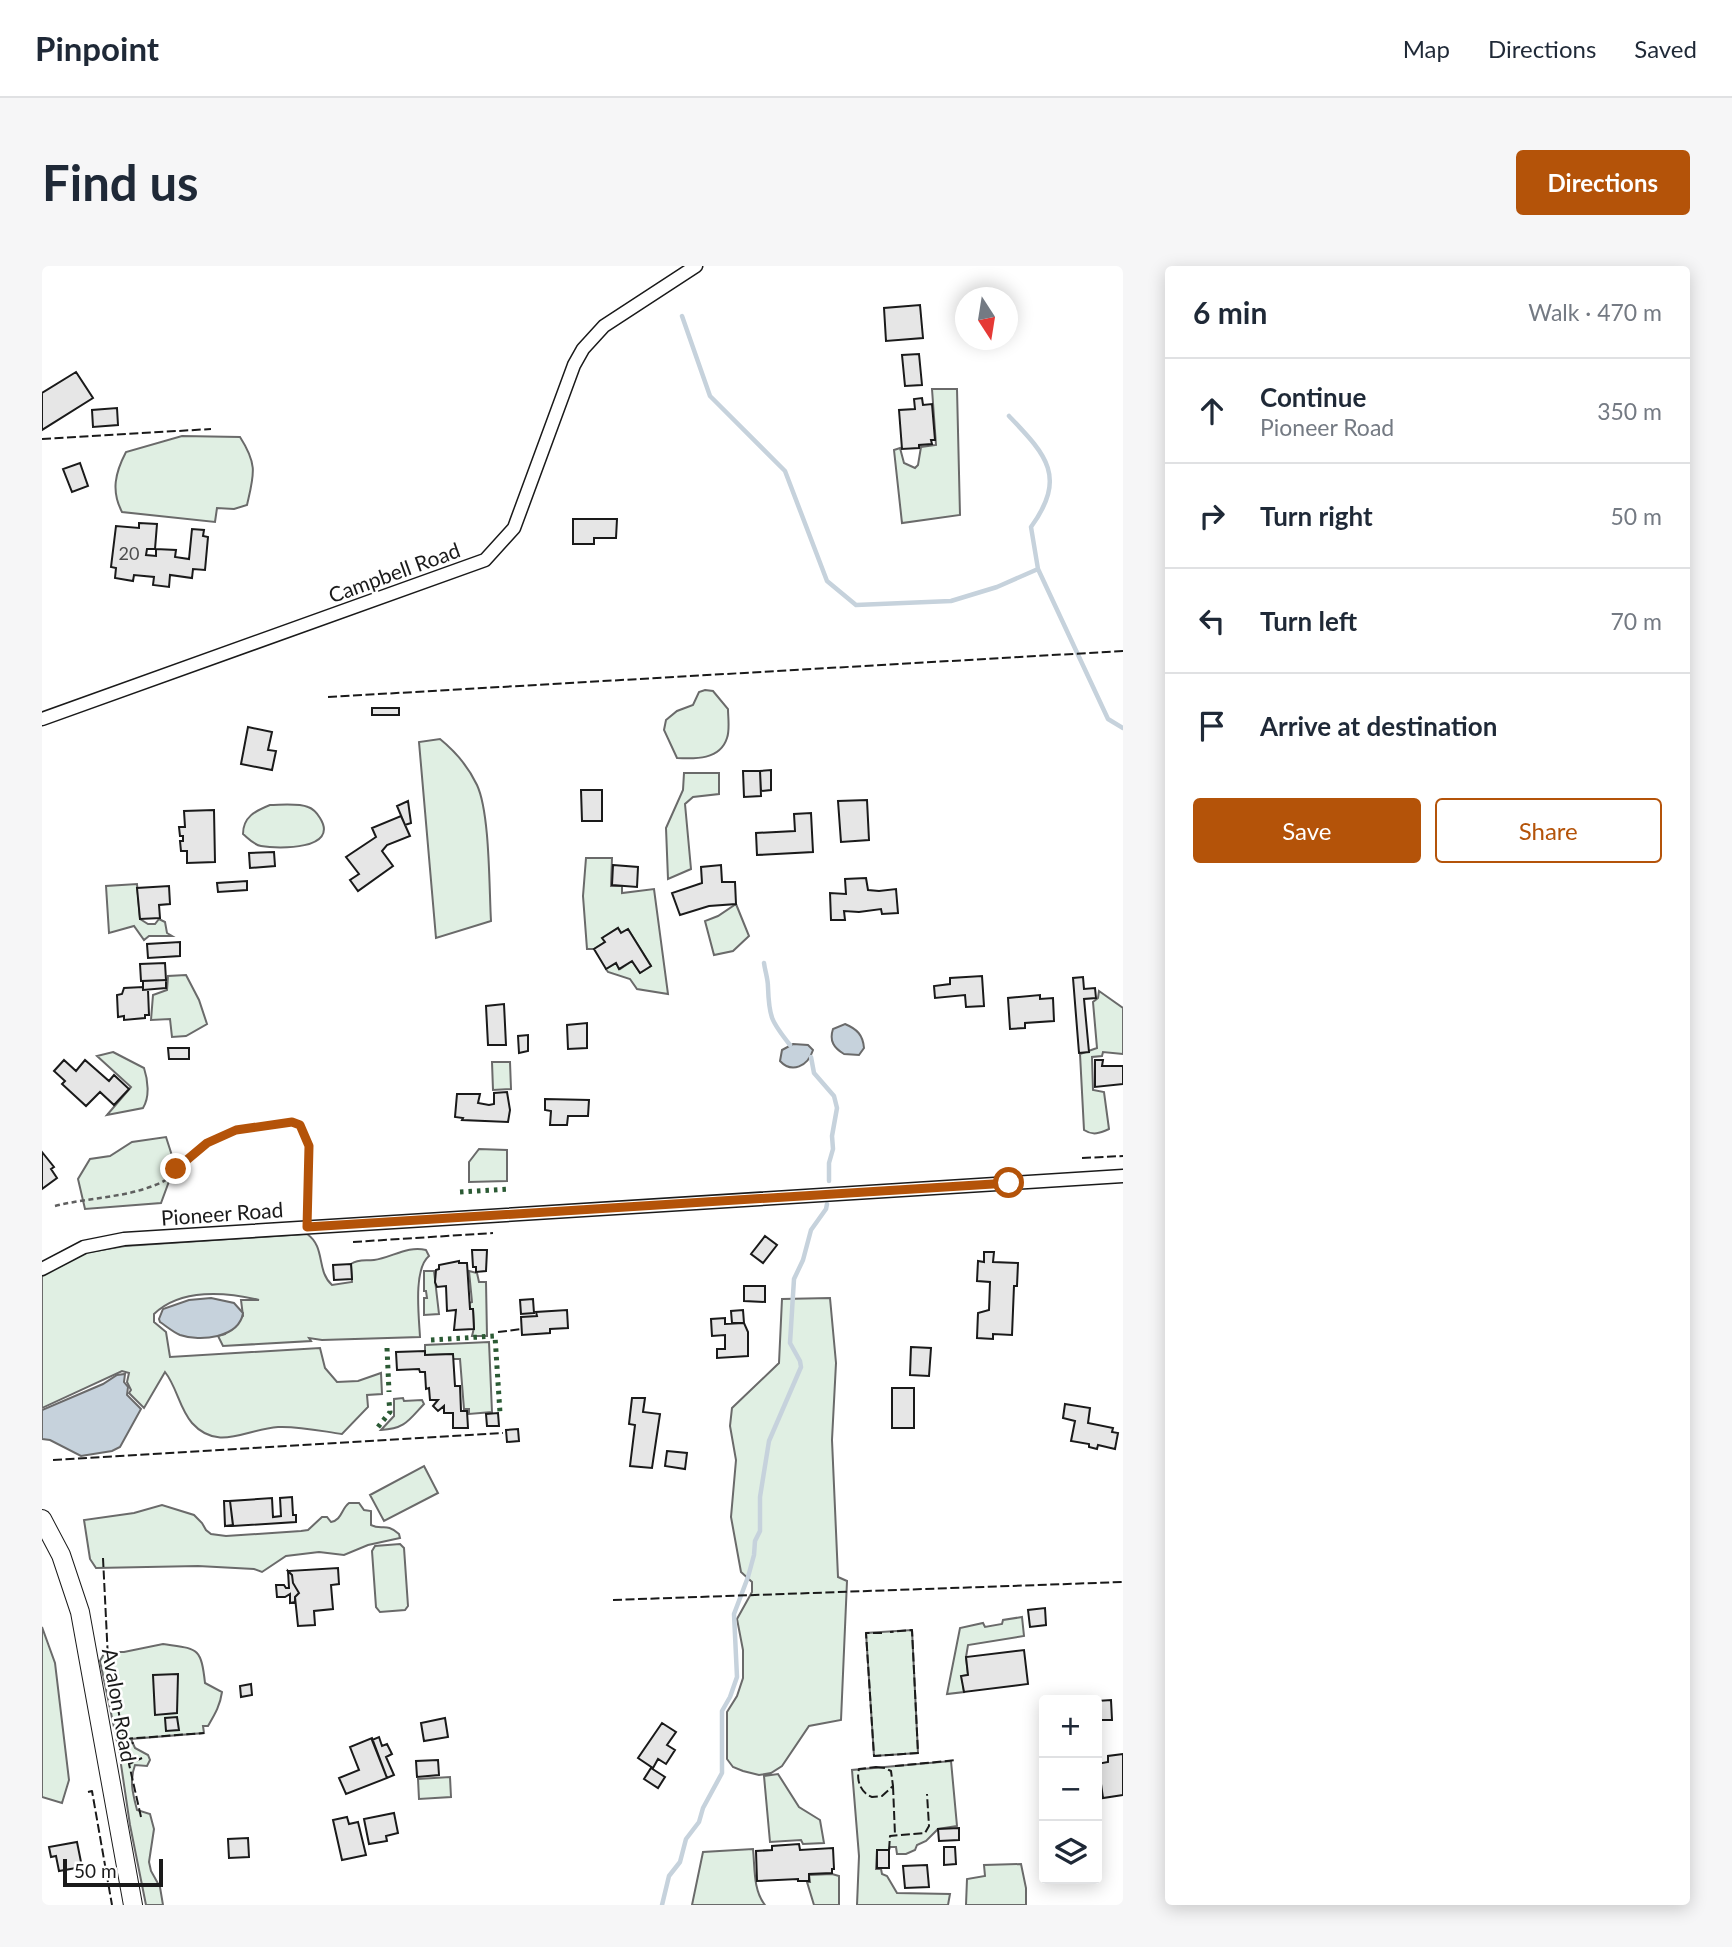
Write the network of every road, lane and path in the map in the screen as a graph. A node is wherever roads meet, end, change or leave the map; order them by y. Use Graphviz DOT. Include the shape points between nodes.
graph roads {
  1 [pos="696,266"];
  2 [pos="42,719"];
  3 [pos="1123,1176"];
  4 [pos="55,1206"];
  5 [pos="307,1227"];
  6 [pos="42,1269"];
  7 [pos="42,1519"];
  8 [pos="133,1905"];
  1 -- 2 [label="street, Campbell Road" via="604,326 583,349 514,528 485,560"];
  3 -- 5 [label="street, Pioneer Road"];
  4 -- 5 [label="path" via="150,1187 169,1179 207,1143 236,1130 292,1122 300,1125 309,1146"];
  5 -- 6 [label="street, Pioneer Road" via="124,1239 84,1247"];
  7 -- 8 [label="street, Avalon Road" via="80,1612"];
}
